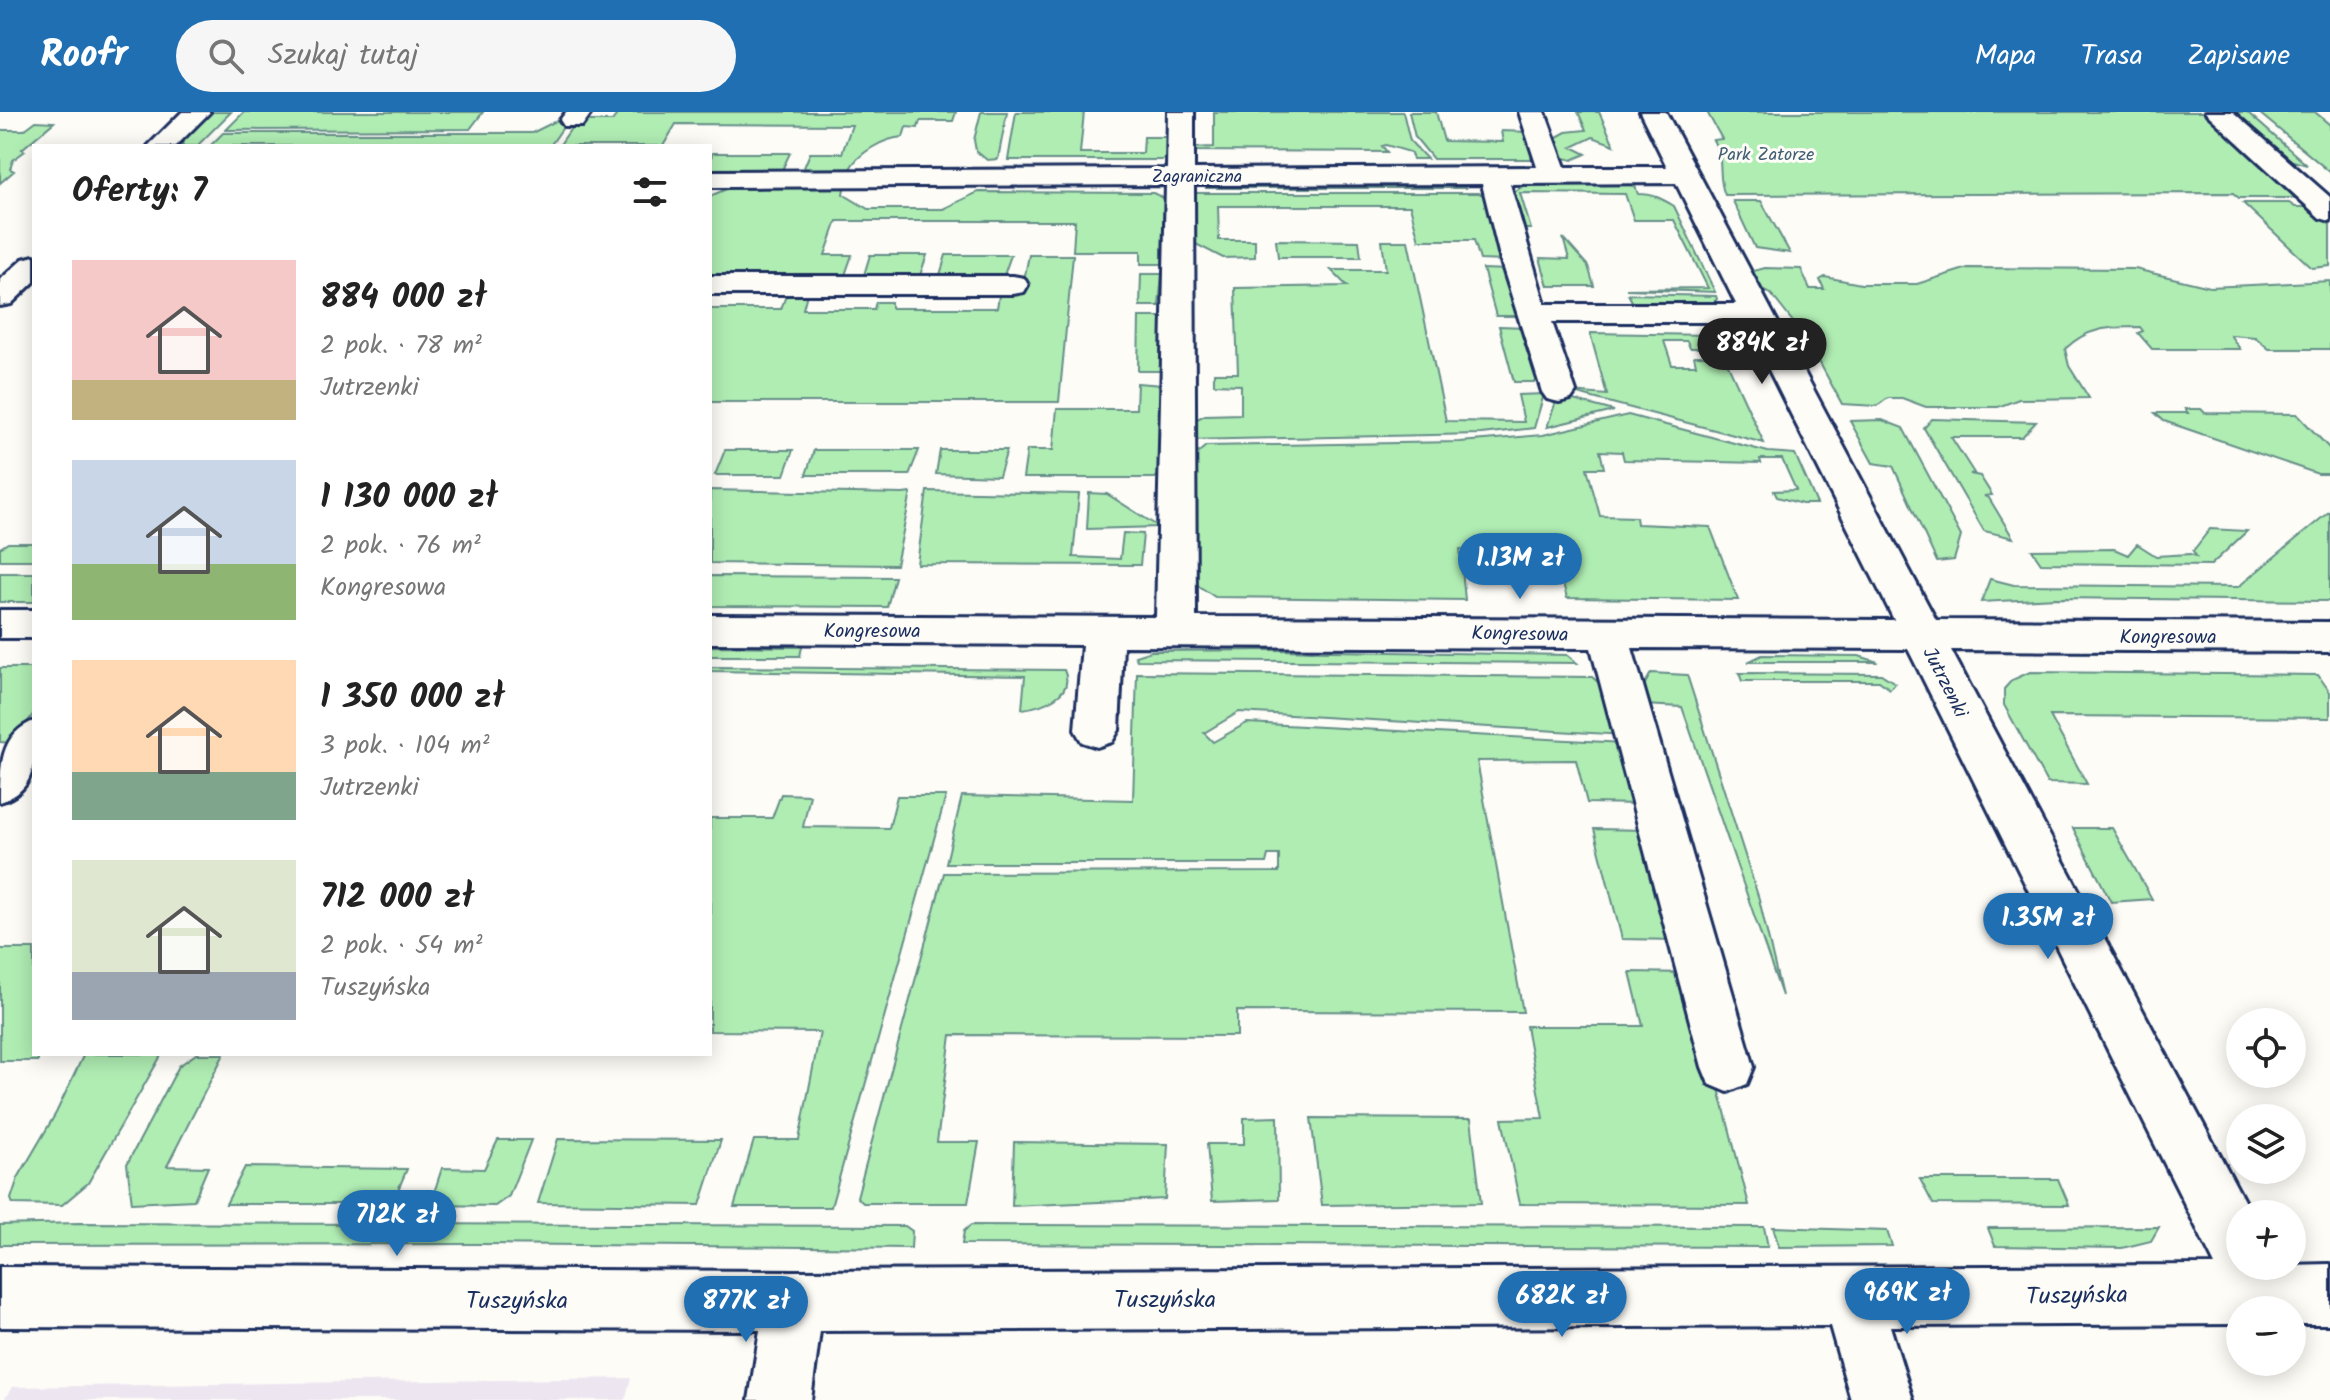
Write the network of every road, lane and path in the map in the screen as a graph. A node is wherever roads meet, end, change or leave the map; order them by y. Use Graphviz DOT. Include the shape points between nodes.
graph roads {
  1 [pos="197,112"];
  2 [pos="1181,112"];
  3 [pos="1532,112"];
  4 [pos="1653,112"];
  5 [pos="2218,112"];
  6 [pos="163,144"];
  7 [pos="1685,175"];
  8 [pos="1180,176"];
  9 [pos="1494,176"];
  10 [pos="1554,176"];
  11 [pos="2292,178"];
  12 [pos="2330,178"];
  13 [pos="712,179"];
  14 [pos="2330,212"];
  15 [pos="32,267"];
  16 [pos="712,285"];
  17 [pos="1013,285"];
  18 [pos="0,297"];
  19 [pos="0,305"];
  20 [pos="32,305"];
  21 [pos="1535,313"];
  22 [pos="1756,313"];
  23 [pos="1559,392"];
  24 [pos="0,624"];
  25 [pos="32,624"];
  26 [pos="712,629"];
  27 [pos="1103,630"];
  28 [pos="1176,631"];
  29 [pos="1608,634"];
  30 [pos="1922,635"];
  31 [pos="2330,637"];
  32 [pos="1097,730"];
  33 [pos="32,741"];
  34 [pos="0,784"];
  35 [pos="1728,1067"];
  36 [pos="2226,1226"];
  37 [pos="2226,1273"];
  38 [pos="2281,1280"];
  39 [pos="2330,1294"];
  40 [pos="0,1297"];
  41 [pos="1851,1297"];
  42 [pos="794,1301"];
  43 [pos="780,1400"];
  44 [pos="1882,1400"];
  1 -- 6 [label="street"];
  2 -- 8 [label="street"];
  3 -- 10 [label="street"];
  4 -- 7 [label="street, Jutrzenki"];
  5 -- 11 [label="street"];
  7 -- 10 [label="street, Zagraniczna"];
  7 -- 22 [label="street, Jutrzenki"];
  8 -- 9 [label="street, Zagraniczna"];
  8 -- 13 [label="street, Zagraniczna"];
  8 -- 28 [label="street"];
  9 -- 10 [label="street, Zagraniczna"];
  9 -- 21 [label="street"];
  11 -- 12 [label="street"];
  11 -- 14 [label="street"];
  15 -- 18 [label="street"];
  16 -- 17 [label="street"];
  19 -- 20 [label="street"];
  21 -- 22 [label="street"];
  21 -- 23 [label="street"];
  22 -- 30 [label="street, Jutrzenki"];
  24 -- 25 [label="street"];
  26 -- 27 [label="street, Kongresowa"];
  27 -- 28 [label="street, Kongresowa"];
  27 -- 32 [label="street"];
  28 -- 29 [label="street, Kongresowa"];
  29 -- 30 [label="street, Kongresowa"];
  29 -- 35 [label="street"];
  30 -- 31 [label="street, Kongresowa"];
  30 -- 36 [label="street, Jutrzenki"];
  33 -- 34 [label="street"];
  37 -- 41 [label="street, Tuszyńska"];
  38 -- 39 [label="street, Tuszyńska"];
  40 -- 42 [label="street, Tuszyńska"];
  41 -- 42 [label="street, Tuszyńska"];
  41 -- 44 [label="street"];
  42 -- 43 [label="street"];
}
